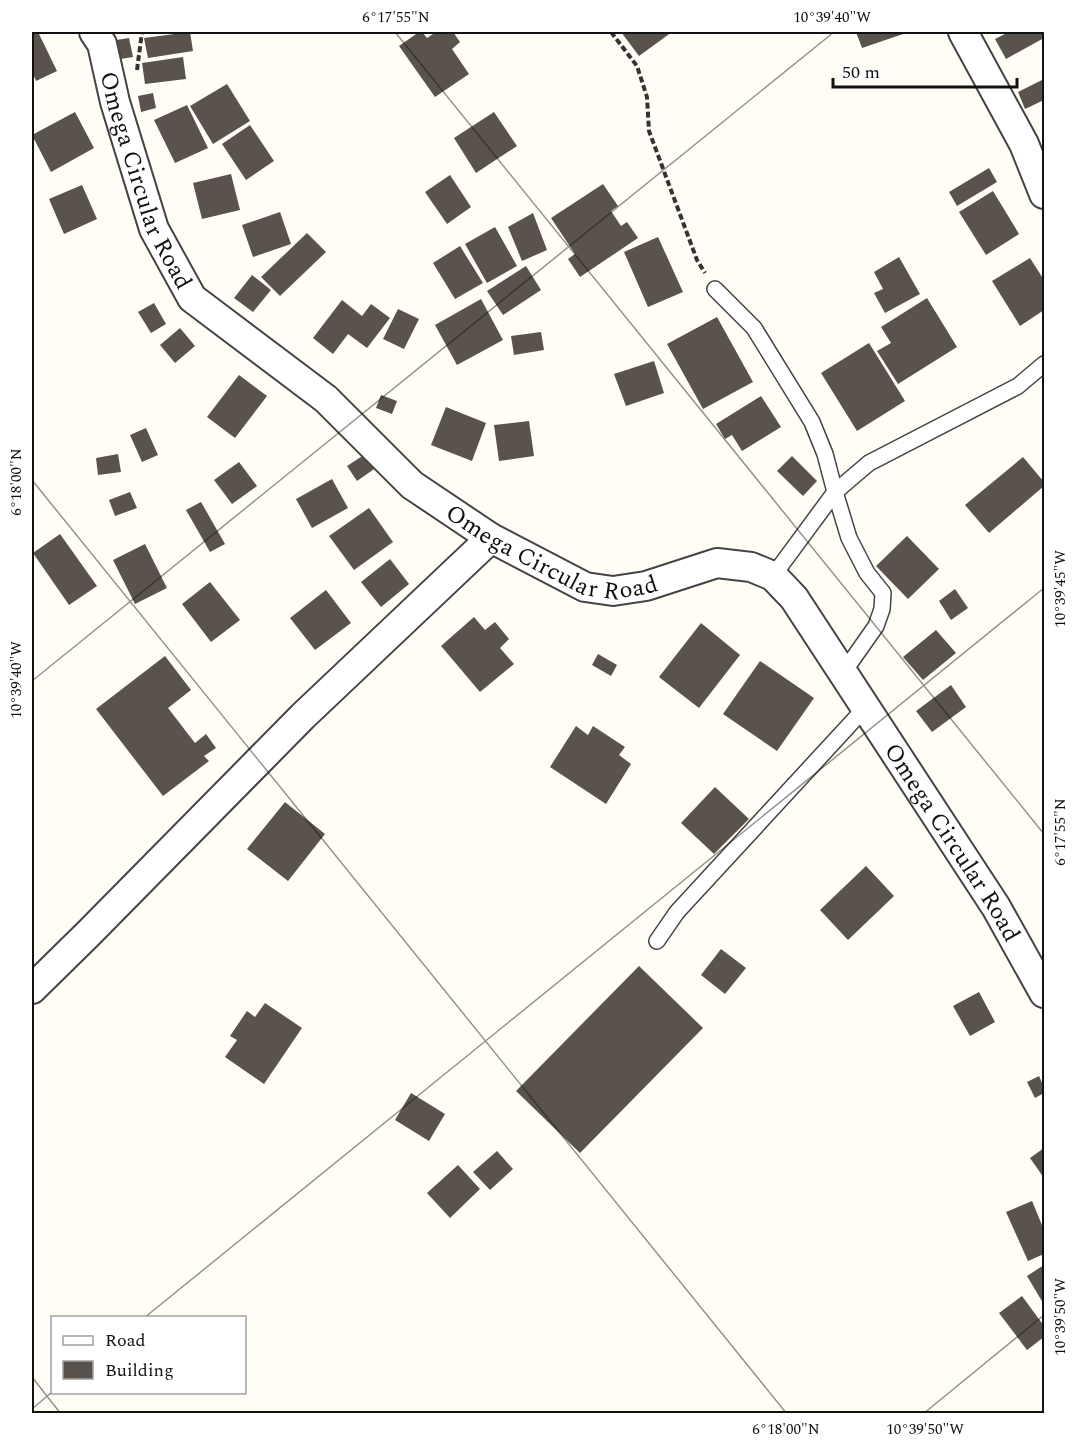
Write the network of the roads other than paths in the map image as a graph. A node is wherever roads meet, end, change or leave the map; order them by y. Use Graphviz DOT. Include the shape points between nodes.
graph roads {
  1 [pos="94,32"];
  2 [pos="963,32"];
  3 [pos="1044,194"];
  4 [pos="715,290"];
  5 [pos="1044,364"];
  6 [pos="835,492"];
  7 [pos="490,538"];
  8 [pos="772,576"];
  9 [pos="843,673"];
  10 [pos="866,708"];
  11 [pos="657,941"];
  12 [pos="32,989"];
  13 [pos="1044,993"];
  1 -- 7 [label="street, Omega Circular Road" via="102,44 115,102 154,229 192,298 326,399 412,485"];
  2 -- 3 [label="street" via="1024,144"];
  4 -- 6 [label="lane" via="754,328 812,422"];
  5 -- 6 [label="lane" via="1018,386 869,463"];
  6 -- 8 [label="lane"];
  6 -- 9 [label="lane" via="849,538 867,573 883,592 876,626"];
  7 -- 8 [label="street, Omega Circular Road" via="585,587 613,591 646,586 717,563 751,567"];
  7 -- 12 [label="street" via="303,716"];
  8 -- 9 [label="street, Omega Circular Road" via="794,598"];
  9 -- 10 [label="street, Omega Circular Road"];
  10 -- 11 [label="lane" via="677,912"];
  10 -- 13 [label="street, Omega Circular Road" via="996,907"];
}
